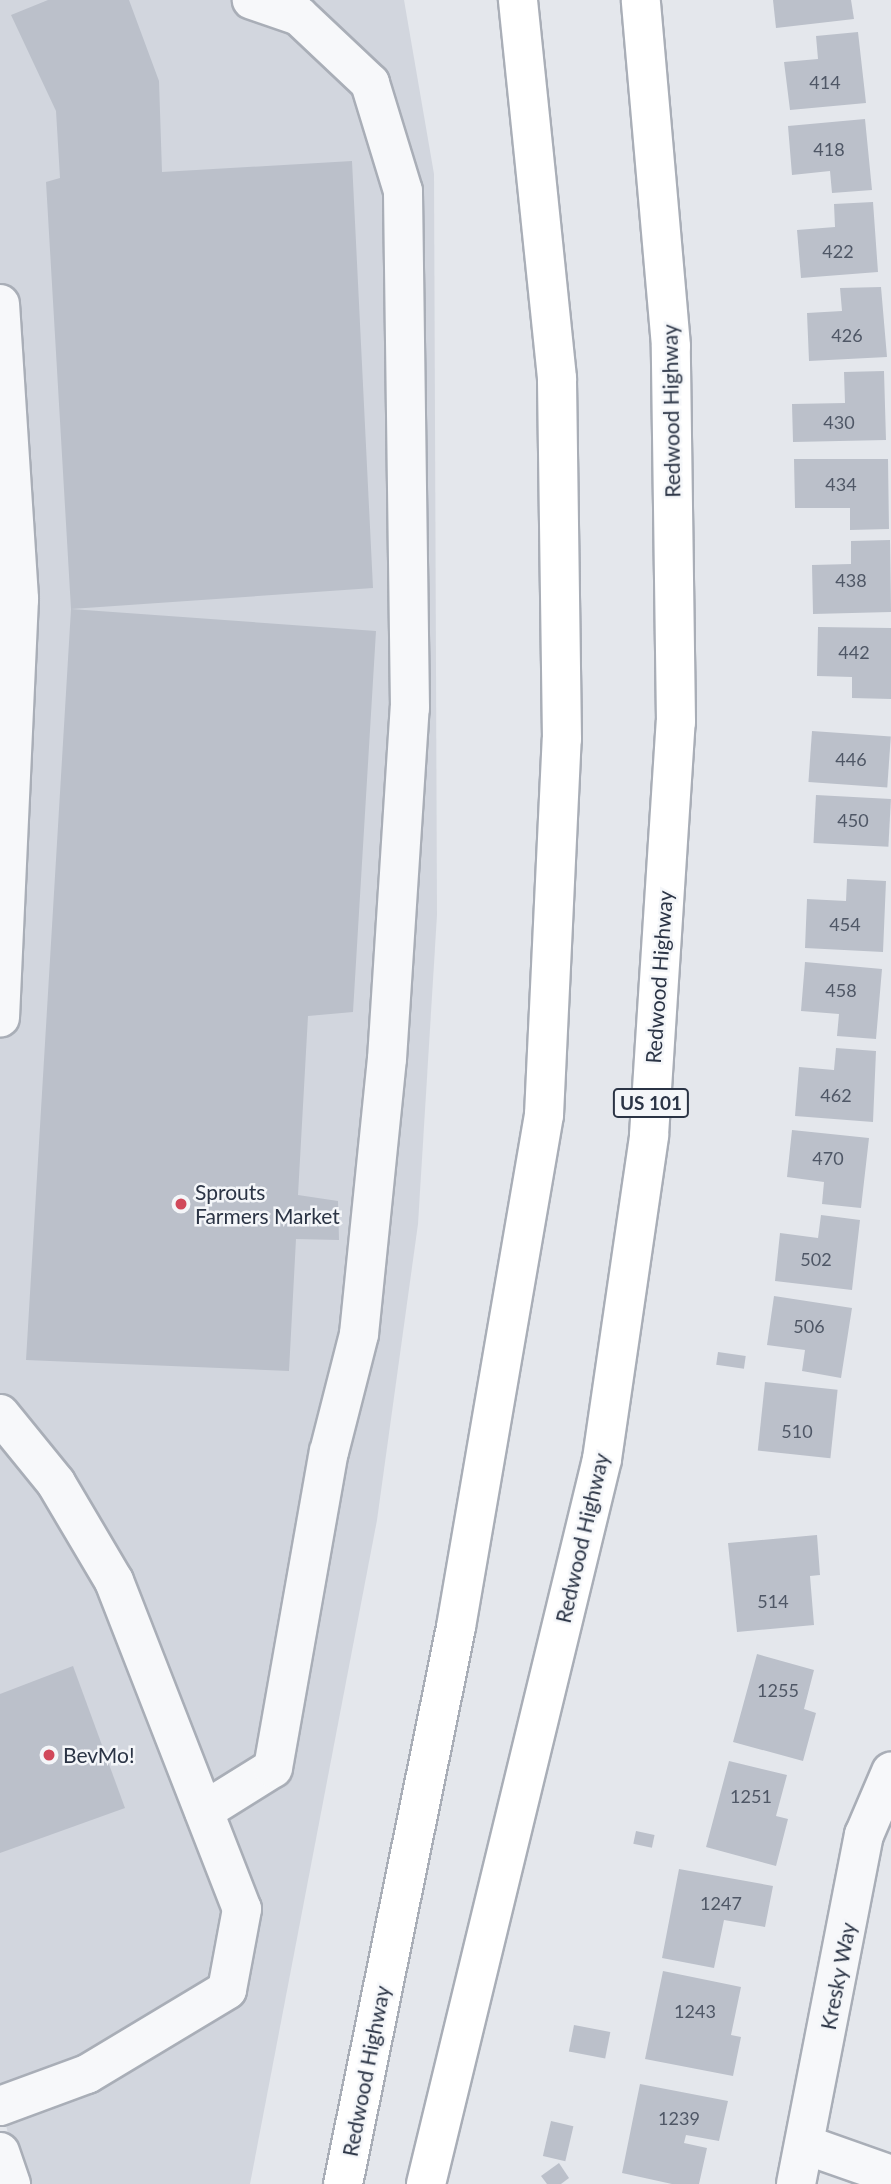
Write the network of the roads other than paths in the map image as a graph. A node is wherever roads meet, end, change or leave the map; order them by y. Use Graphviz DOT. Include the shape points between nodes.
graph roads {
  1 [pos="252,0"];
  2 [pos="518,0"];
  3 [pos="640,0"];
  4 [pos="0,304"];
  5 [pos="0,1018"];
  6 [pos="0,1414"];
  7 [pos="891,1772"];
  8 [pos="204,1811"];
  9 [pos="0,2106"];
  10 [pos="806,2145"];
  11 [pos="0,2152"];
  12 [pos="891,2175"];
  13 [pos="11,2184"];
  14 [pos="343,2184"];
  15 [pos="426,2184"];
  16 [pos="796,2184"];
  1 -- 8 [label="street" via="299,16 370,83 402,191 410,708 387,1059 359,1335 329,1452 273,1768"];
  2 -- 14 [label="highway, Redwood Highway" via="558,378 562,740 544,1115 456,1627"];
  3 -- 15 [label="highway, Redwood Highway / US 101" via="671,346 675,694 649,1135 603,1460"];
  4 -- 5 [label="street" via="19,599"];
  6 -- 8 [label="street" via="47,1469 114,1581"];
  7 -- 10 [label="street, Kresky Way" via="864,1835"];
  8 -- 9 [label="street" via="242,1909 227,1990 87,2074"];
  10 -- 12 [label="street"];
  10 -- 16 [label="street, Kresky Way"];
  11 -- 13 [label="street"];
}
